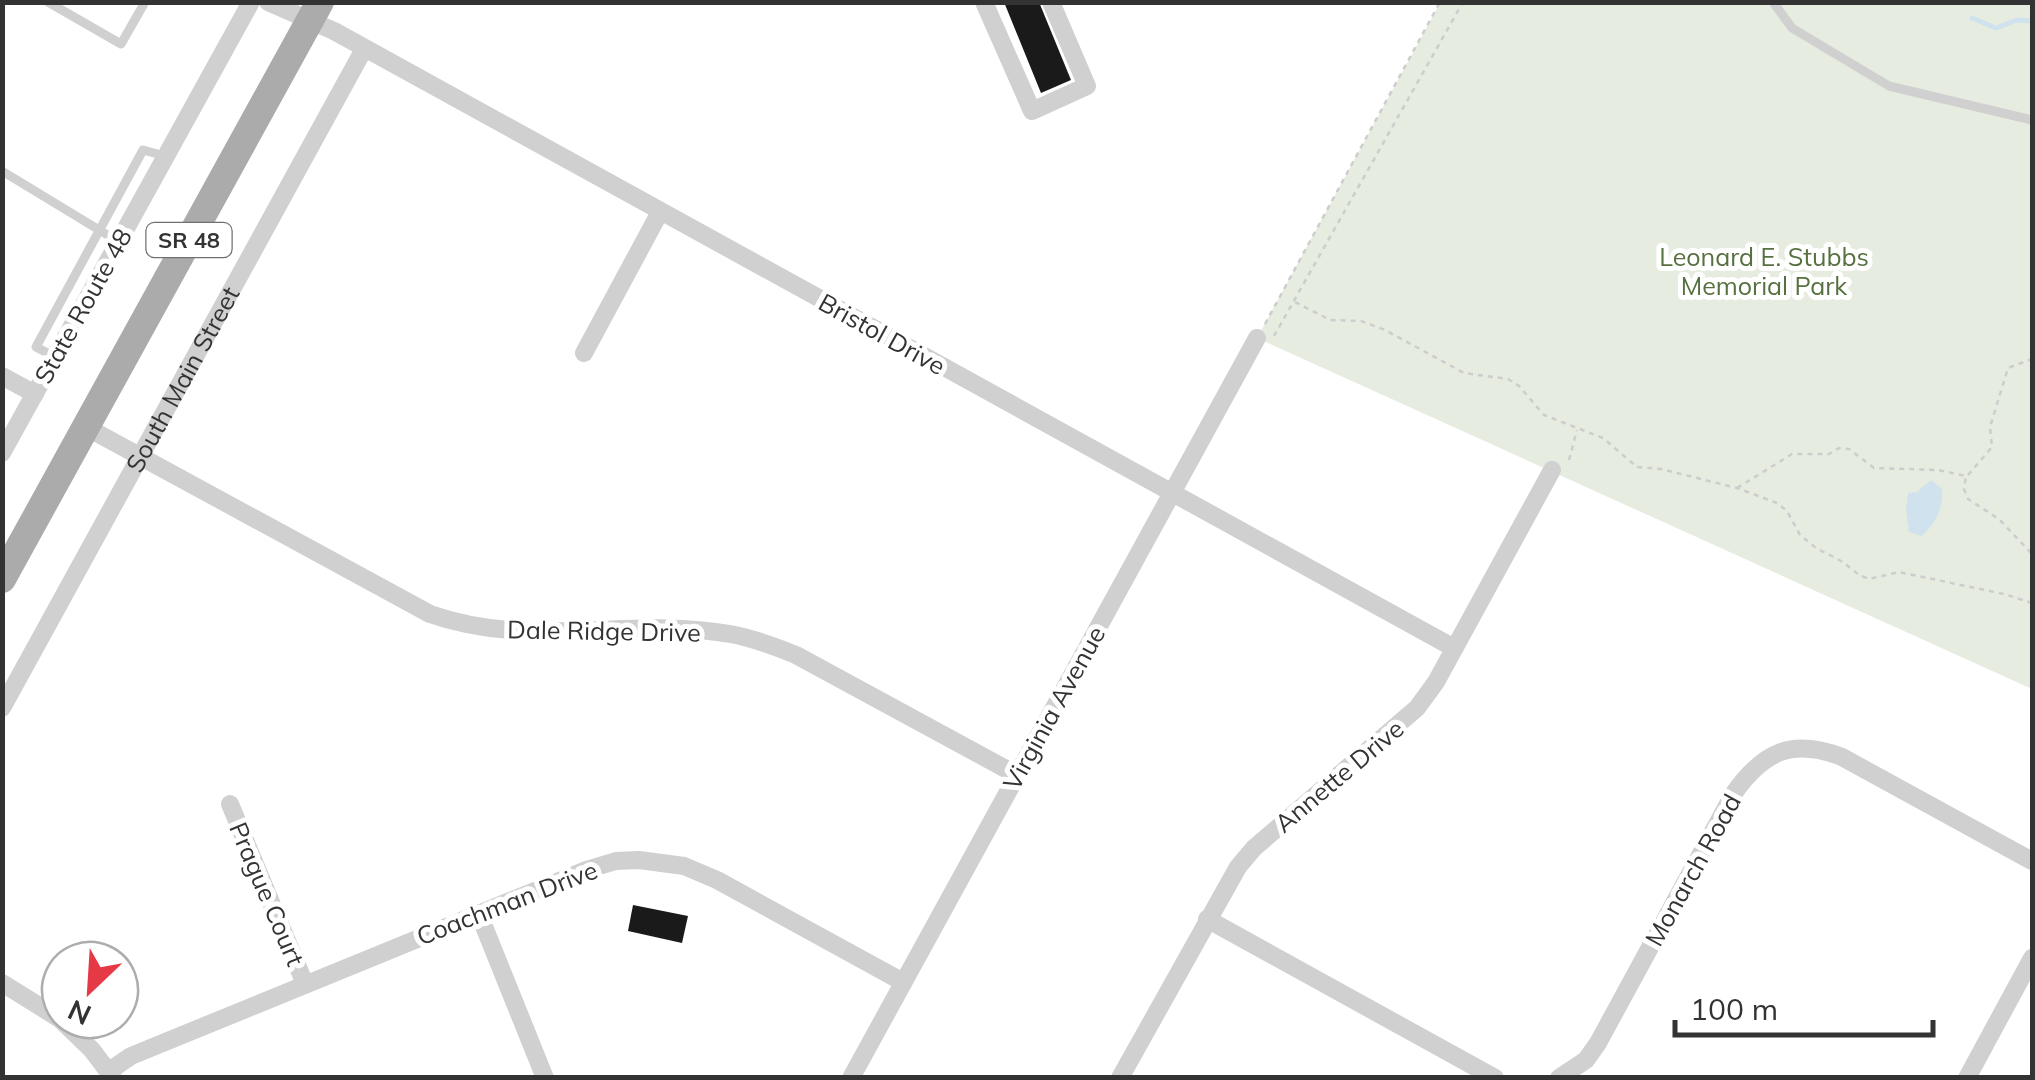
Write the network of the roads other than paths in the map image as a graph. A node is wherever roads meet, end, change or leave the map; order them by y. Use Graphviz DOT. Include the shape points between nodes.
graph roads {
  1 [pos="48,2"];
  2 [pos="145,2"];
  3 [pos="251,2"];
  4 [pos="268,2"];
  5 [pos="984,2"];
  6 [pos="1051,2"];
  7 [pos="1772,2"];
  8 [pos="314,12"];
  9 [pos="364,49"];
  10 [pos="2032,120"];
  11 [pos="165,156"];
  12 [pos="2,171"];
  13 [pos="660,212"];
  14 [pos="100,229"];
  15 [pos="118,242"];
  16 [pos="1264,340"];
  17 [pos="584,352"];
  18 [pos="55,357"];
  19 [pos="2,376"];
  20 [pos="35,394"];
  21 [pos="86,427"];
  22 [pos="2,454"];
  23 [pos="140,457"];
  24 [pos="1552,470"];
  25 [pos="1171,492"];
  26 [pos="2,579"];
  27 [pos="1454,648"];
  28 [pos="2,708"];
  29 [pos="1017,775"];
  30 [pos="230,804"];
  31 [pos="2032,861"];
  32 [pos="479,914"];
  33 [pos="1207,919"];
  34 [pos="2032,958"];
  35 [pos="903,982"];
  36 [pos="2,983"];
  37 [pos="304,984"];
  38 [pos="40,1007"];
  39 [pos="79,1040"];
  40 [pos="111,1074"];
  41 [pos="546,1078"];
  42 [pos="851,1078"];
  43 [pos="1120,1078"];
  44 [pos="1496,1078"];
  45 [pos="1559,1078"];
  46 [pos="1967,1078"];
  1 -- 2 [label="lane" via="121,44"];
  3 -- 11 [label="street, State Route 48"];
  4 -- 8 [label="street, Bristol Drive"];
  5 -- 6 [label="street" via="1032,111 1088,86"];
  7 -- 10 [label="lane" via="1792,28 1889,86"];
  8 -- 9 [label="street, Bristol Drive"];
  8 -- 21 [label="main road, SR 48"];
  9 -- 13 [label="street, Bristol Drive"];
  9 -- 23 [label="street, South Main Street"];
  11 -- 14 [label="lane" via="143,150"];
  11 -- 15 [label="street, State Route 48"];
  12 -- 14 [label="lane"];
  13 -- 17 [label="street"];
  13 -- 25 [label="street, Bristol Drive"];
  14 -- 15 [label="lane"];
  14 -- 18 [label="lane" via="36,347"];
  15 -- 18 [label="street, State Route 48"];
  16 -- 25 [label="street, Virginia Avenue"];
  18 -- 20 [label="street, State Route 48"];
  19 -- 20 [label="street"];
  20 -- 22 [label="street, State Route 48"];
  21 -- 23 [label="street, Dale Ridge Drive"];
  21 -- 26 [label="main road, SR 48"];
  23 -- 28 [label="street, South Main Street"];
  23 -- 29 [label="street, Dale Ridge Drive" via="430,614 488,630 705,631 765,643"];
  24 -- 27 [label="street, Annette Drive"];
  25 -- 27 [label="street, Bristol Drive"];
  25 -- 29 [label="street, Virginia Avenue"];
  27 -- 33 [label="street, Annette Drive" via="1417,708 1254,848"];
  29 -- 35 [label="street, Virginia Avenue"];
  30 -- 37 [label="street, Prague Court"];
  31 -- 45 [label="street, Monarch Road" via="1842,757 1807,747 1774,754 1734,794 1598,1042 1586,1060"];
  32 -- 35 [label="street, Coachman Drive" via="586,870 664,862 717,880"];
  32 -- 37 [label="street, Coachman Drive"];
  32 -- 41 [label="street"];
  33 -- 43 [label="street, Annette Drive"];
  33 -- 44 [label="street"];
  34 -- 46 [label="street"];
  35 -- 42 [label="street, Virginia Avenue"];
  36 -- 38 [label="street"];
  37 -- 40 [label="street, Coachman Drive" via="131,1056"];
  39 -- 40 [label="street"];
}
